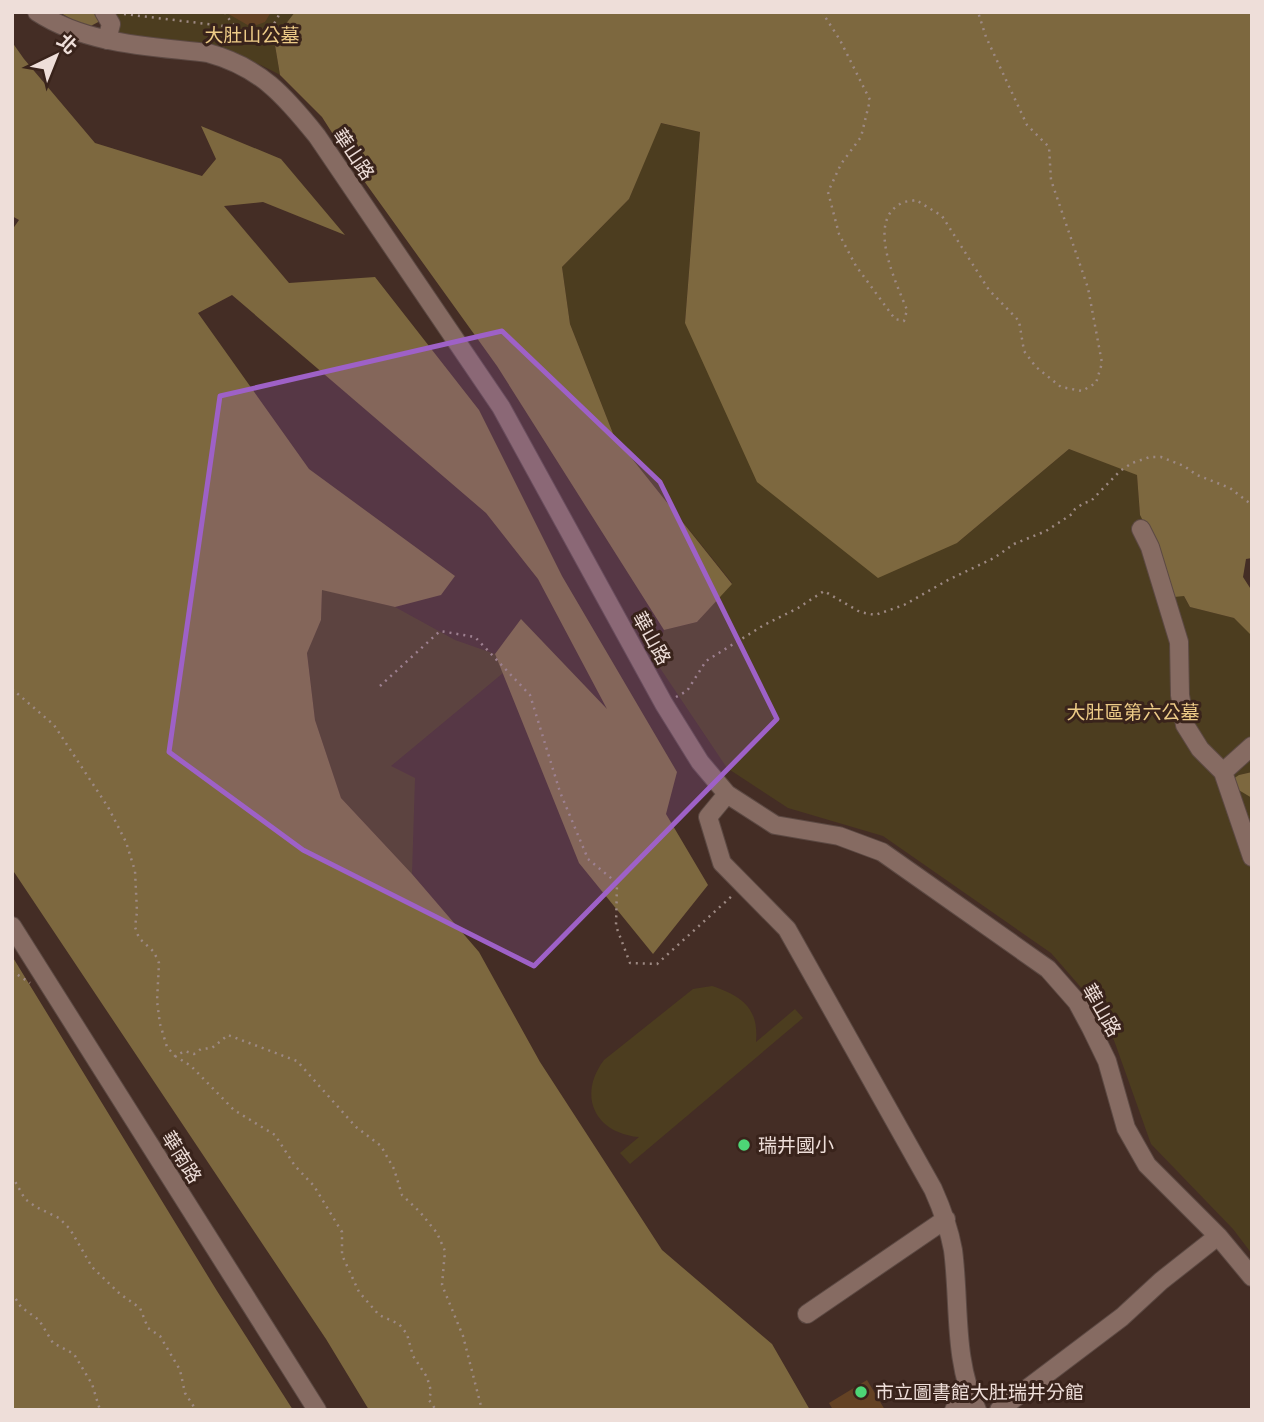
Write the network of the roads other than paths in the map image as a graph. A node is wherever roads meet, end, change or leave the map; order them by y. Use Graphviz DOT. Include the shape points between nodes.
graph roads {
  1 [pos="37,12"];
  2 [pos="104,12"];
  3 [pos="107,40"];
  4 [pos="1141,528"];
  5 [pos="1252,746"];
  6 [pos="1223,772"];
  7 [pos="727,794"];
  8 [pos="1252,857"];
  9 [pos="12,926"];
  10 [pos="946,1219"];
  11 [pos="1218,1236"];
  12 [pos="1252,1277"];
  13 [pos="807,1314"];
  14 [pos="974,1404"];
  15 [pos="317,1410"];
  16 [pos="954,1410"];
  17 [pos="999,1410"];
  1 -- 3 [label="street, 華山路" via="76,32"];
  2 -- 3 [label="street" via="111,24"];
  3 -- 7 [label="street, 華山路" via="225,58 265,79 292,105 501,407 664,704 700,762"];
  4 -- 6 [label="street" via="1179,642 1185,725"];
  5 -- 6 [label="street"];
  6 -- 8 [label="street"];
  7 -- 10 [label="street" via="708,817 722,863 787,929"];
  7 -- 11 [label="street, 華山路" via="775,825 839,836 882,852 1048,969 1077,1002 1091,1028 1107,1061 1126,1128 1147,1165"];
  9 -- 15 [label="street, 華南路"];
  10 -- 13 [label="street"];
  10 -- 14 [label="street" via="962,1359"];
  11 -- 12 [label="street, 華山路"];
  11 -- 17 [label="street" via="1122,1317"];
  14 -- 16 [label="street"];
}
